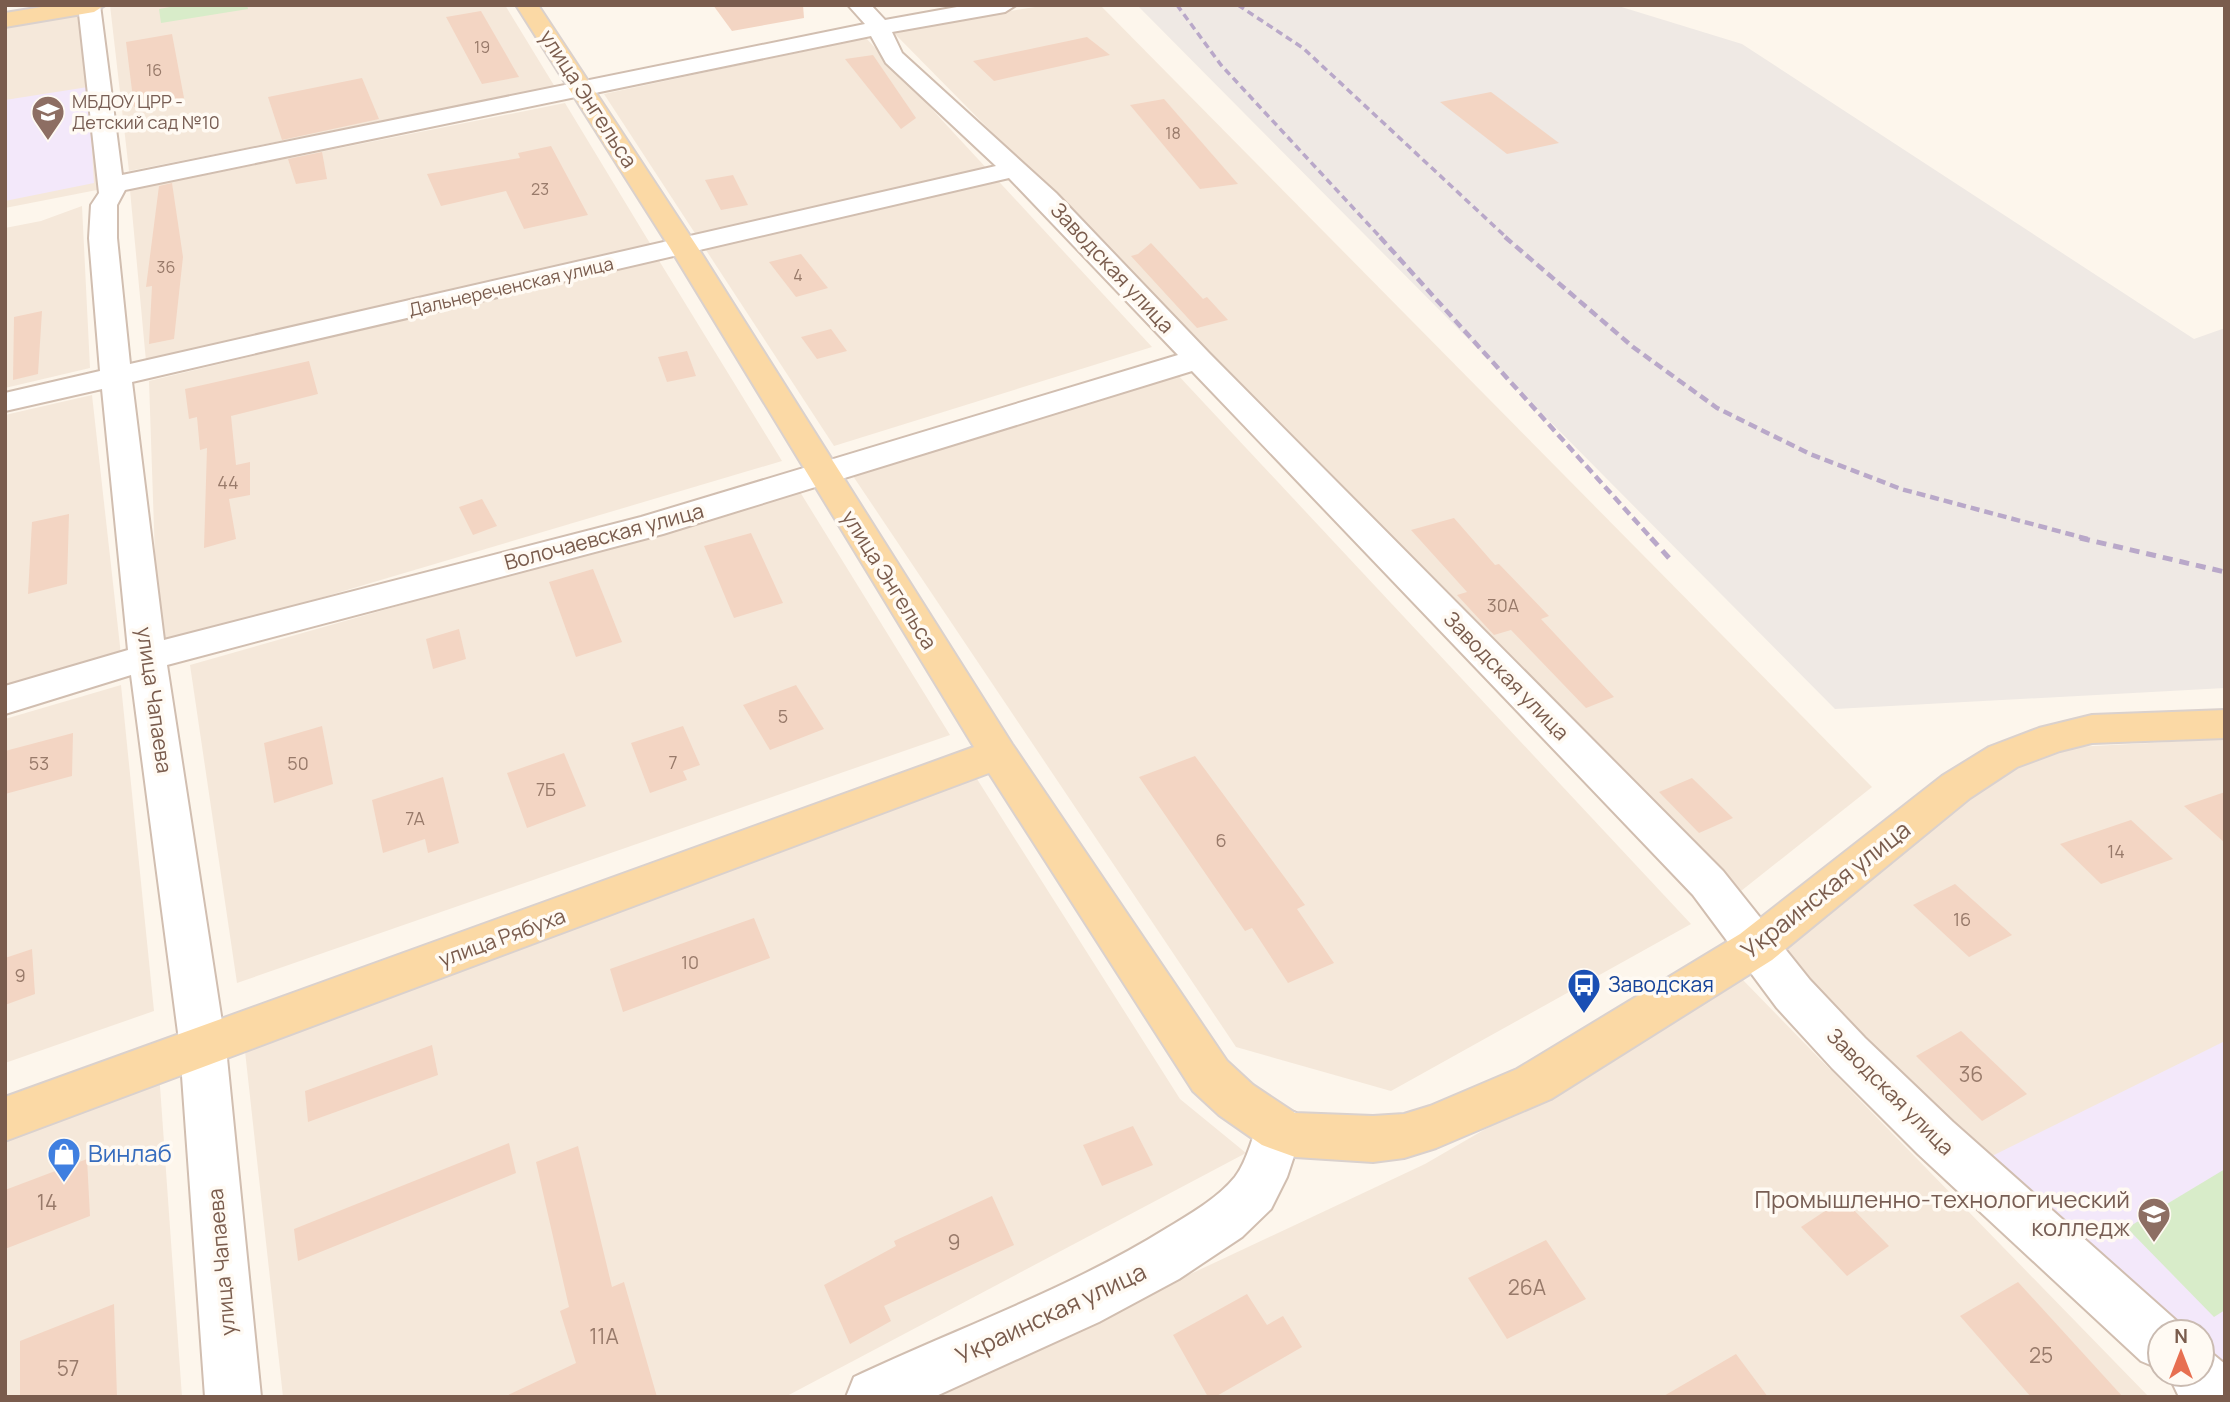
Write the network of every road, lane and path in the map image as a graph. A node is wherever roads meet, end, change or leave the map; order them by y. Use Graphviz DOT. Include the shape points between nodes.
graph roads {
  1 [pos="527,5"];
  2 [pos="1005,5"];
  3 [pos="91,6"];
  4 [pos="870,17"];
  5 [pos="5,20"];
  6 [pos="581,88"];
  7 [pos="1016,169"];
  8 [pos="111,185"];
  9 [pos="684,248"];
  10 [pos="1198,359"];
  11 [pos="116,375"];
  12 [pos="5,402"];
  13 [pos="822,474"];
  14 [pos="147,657"];
  15 [pos="5,700"];
  16 [pos="2225,724"];
  17 [pos="998,754"];
  18 [pos="1756,947"];
  19 [pos="203,1048"];
  20 [pos="5,1119"];
  21 [pos="1279,1129"];
  22 [pos="2146,1329"];
  23 [pos="907,1389"];
  24 [pos="233,1397"];
  1 -- 6 [label="main road, улица Энгельса"];
  2 -- 4 [label="street"];
  3 -- 5 [label="main road"];
  3 -- 8 [label="street, улица Чапаева"];
  4 -- 6 [label="street"];
  4 -- 7 [label="street, Заводская улица" via="894,58"];
  6 -- 8 [label="street"];
  6 -- 9 [label="main road, улица Энгельса"];
  7 -- 9 [label="street, Дальнереченская улица"];
  7 -- 10 [label="street, Заводская улица"];
  8 -- 11 [label="street, улица Чапаева" via="112,193 104,205 103,238"];
  9 -- 11 [label="street, Дальнереченская улица"];
  9 -- 13 [label="main road, улица Энгельса"];
  10 -- 13 [label="street, Волочаевская улица"];
  10 -- 18 [label="street, Заводская улица" via="1708,883"];
  11 -- 12 [label="street, Дальнереченская улица"];
  11 -- 14 [label="street, улица Чапаева"];
  13 -- 14 [label="street, Волочаевская улица" via="651,526"];
  13 -- 17 [label="main road, улица Энгельса"];
  14 -- 15 [label="street, Волочаевская улица"];
  14 -- 19 [label="street, улица Чапаева"];
  16 -- 18 [label="main road, Украинская улица" via="2092,729 2003,757 1956,787"];
  17 -- 19 [label="main road, улица Рябуха"];
  17 -- 21 [label="main road, улица Энгельса" via="1210,1076 1221,1089"];
  18 -- 21 [label="main road, Украинская улица" via="1534,1084 1446,1122 1404,1136 1373,1139 1296,1135"];
  18 -- 22 [label="street, Заводская улица" via="1808,1010 1945,1147"];
  19 -- 20 [label="main road, улица Рябуха"];
  19 -- 24 [label="street, улица Чапаева"];
  21 -- 23 [label="street, Украинская улица" via="1258,1185 1233,1214 1165,1260 1098,1297"];
}
